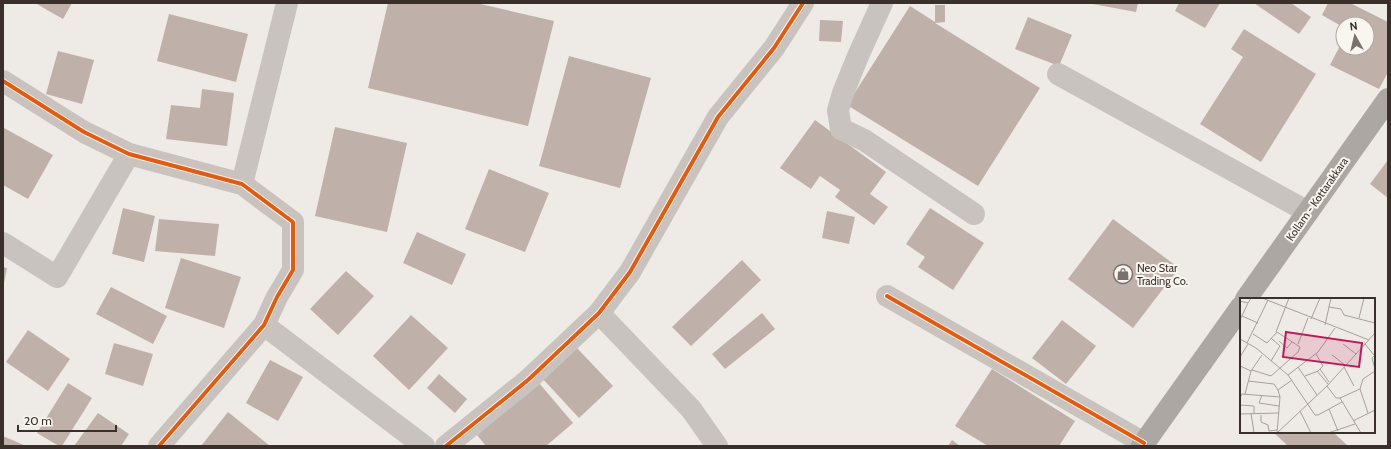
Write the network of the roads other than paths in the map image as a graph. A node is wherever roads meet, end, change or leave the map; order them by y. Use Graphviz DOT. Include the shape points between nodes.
graph roads {
  1 [pos="287,3"];
  2 [pos="803,3"];
  3 [pos="882,3"];
  4 [pos="1058,74"];
  5 [pos="3,81"];
  6 [pos="1388,99"];
  7 [pos="129,154"];
  8 [pos="242,184"];
  9 [pos="1308,212"];
  10 [pos="974,214"];
  11 [pos="3,243"];
  12 [pos="886,296"];
  13 [pos="1247,298"];
  14 [pos="1240,308"];
  15 [pos="599,313"];
  16 [pos="264,325"];
  17 [pos="1143,444"];
  18 [pos="159,446"];
  19 [pos="424,446"];
  20 [pos="446,446"];
  21 [pos="717,446"];
  1 -- 8 [label="street"];
  2 -- 15 [label="street" via="774,48 718,117 630,272"];
  3 -- 10 [label="street" via="843,93 838,110 841,129 864,140"];
  4 -- 9 [label="street"];
  5 -- 7 [label="street" via="84,132"];
  6 -- 9 [label="main road, Kollam - Kottarakkara"];
  7 -- 8 [label="street"];
  7 -- 11 [label="street" via="57,277"];
  8 -- 16 [label="street" via="293,222 293,270"];
  9 -- 13 [label="main road, Kollam - Kottarakkara"];
  12 -- 17 [label="street"];
  14 -- 17 [label="main road"];
  15 -- 20 [label="street" via="528,380"];
  15 -- 21 [label="street" via="691,409"];
  16 -- 18 [label="street"];
  16 -- 19 [label="street"];
}
